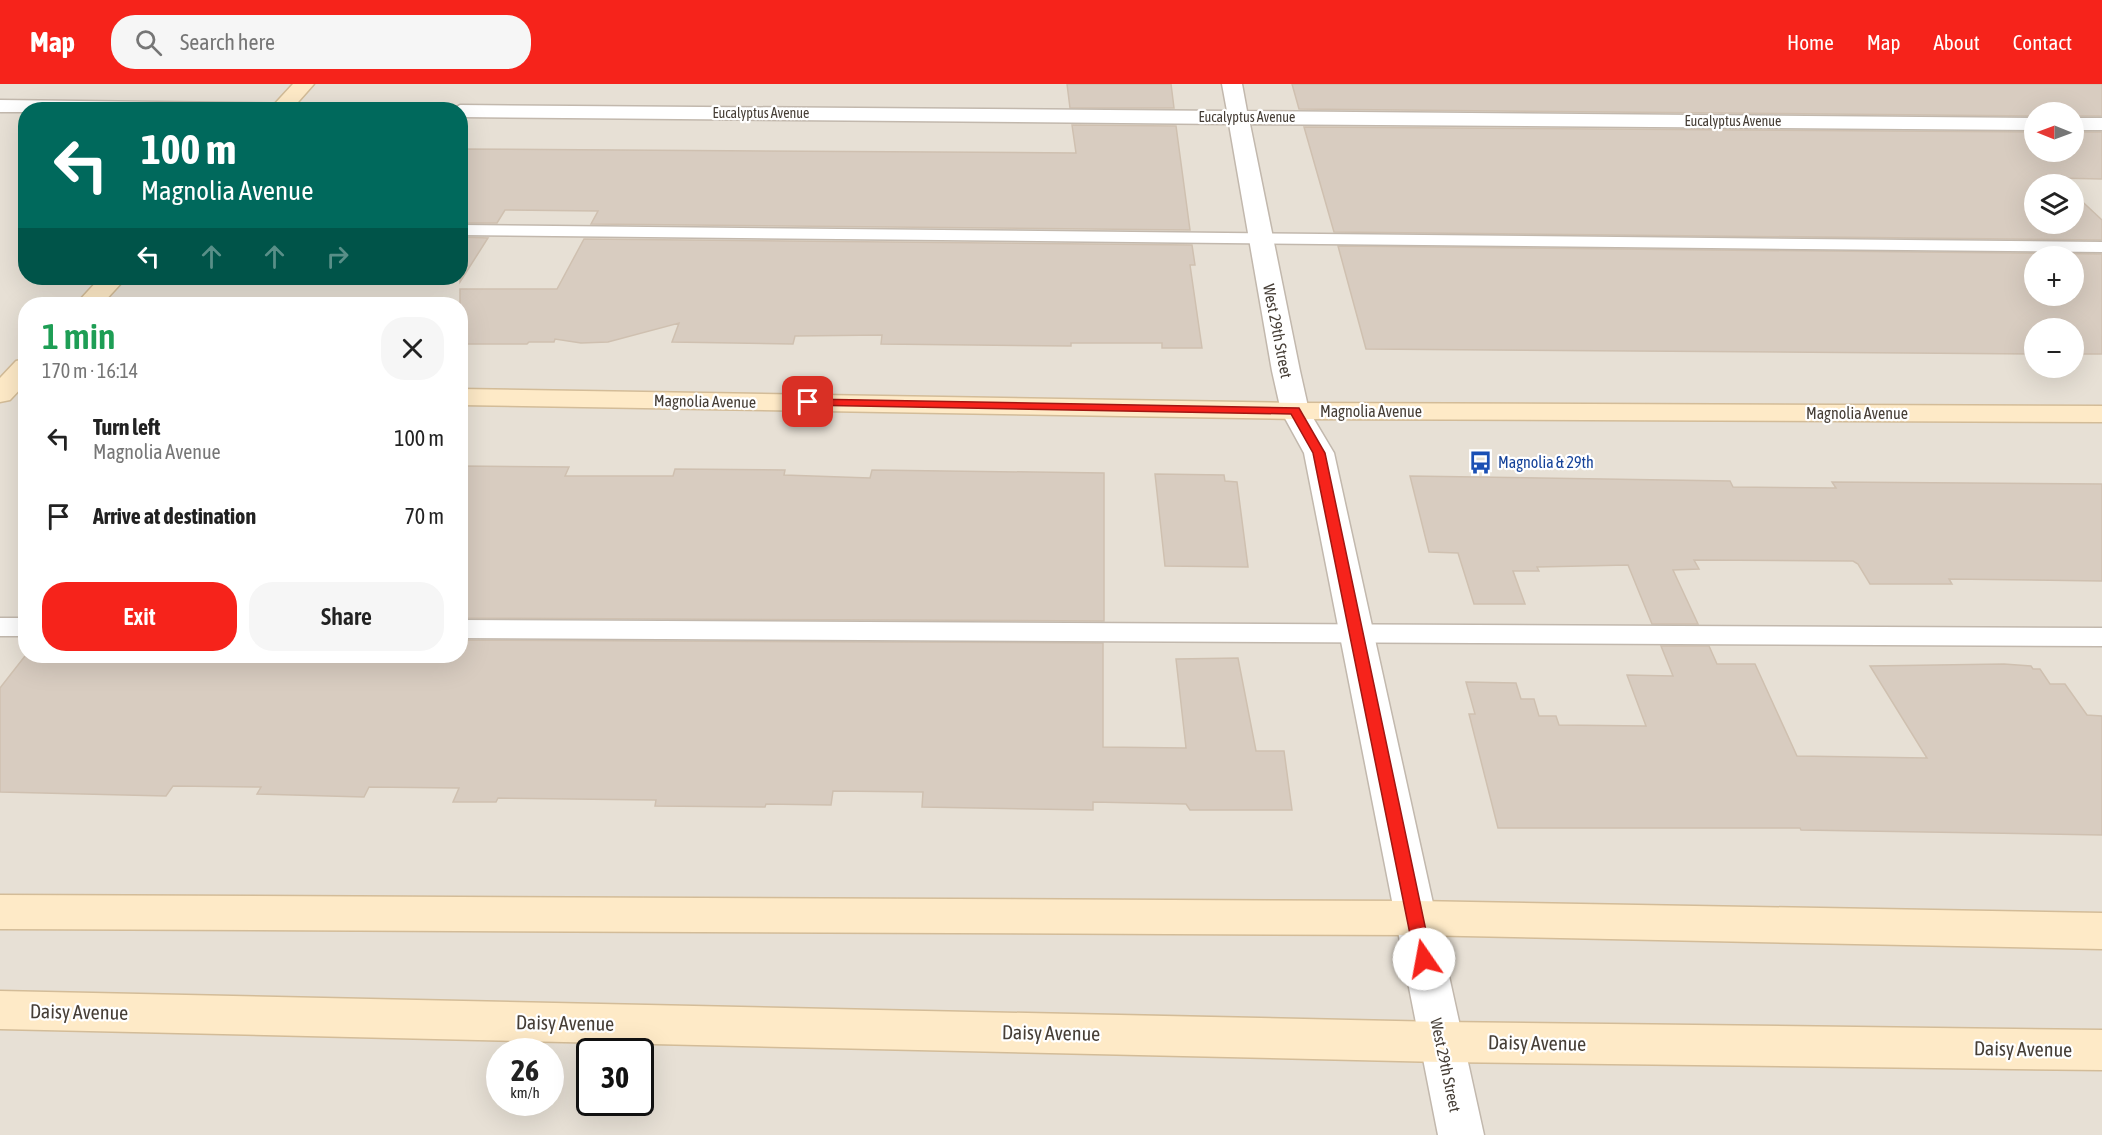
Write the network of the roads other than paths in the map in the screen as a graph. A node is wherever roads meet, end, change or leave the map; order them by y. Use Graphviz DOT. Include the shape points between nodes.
graph roads {
  1 [pos="304,84"];
  2 [pos="1232,84"];
  3 [pos="286,102"];
  4 [pos="0,106"];
  5 [pos="18,106"];
  6 [pos="468,111"];
  7 [pos="1237,117"];
  8 [pos="2024,124"];
  9 [pos="2084,124"];
  10 [pos="2102,124"];
  11 [pos="468,230"];
  12 [pos="1261,239"];
  13 [pos="2102,247"];
  14 [pos="107,285"];
  15 [pos="95,297"];
  16 [pos="18,376"];
  17 [pos="0,393"];
  18 [pos="468,397"];
  19 [pos="18,399"];
  20 [pos="0,400"];
  21 [pos="1294,411"];
  22 [pos="2102,414"];
  23 [pos="0,627"];
  24 [pos="18,627"];
  25 [pos="468,629"];
  26 [pos="1357,632"];
  27 [pos="2102,637"];
  28 [pos="0,912"];
  29 [pos="1415,918"];
  30 [pos="2102,932"];
  31 [pos="0,1010"];
  32 [pos="1442,1042"];
  33 [pos="2102,1050"];
  34 [pos="1461,1135"];
  1 -- 3 [label="street"];
  2 -- 7 [label="street, West 29th Street"];
  4 -- 5 [label="street"];
  6 -- 7 [label="street, Eucalyptus Avenue"];
  7 -- 8 [label="street, Eucalyptus Avenue"];
  7 -- 12 [label="street, West 29th Street"];
  9 -- 10 [label="street"];
  11 -- 12 [label="lane"];
  12 -- 13 [label="lane"];
  12 -- 21 [label="street, West 29th Street"];
  14 -- 15 [label="street"];
  16 -- 17 [label="street"];
  18 -- 21 [label="street, Magnolia Avenue"];
  19 -- 20 [label="street"];
  21 -- 22 [label="street, Magnolia Avenue"];
  21 -- 26 [label="street, West 29th Street" via="1319,453"];
  23 -- 24 [label="lane"];
  25 -- 26 [label="lane"];
  26 -- 27 [label="lane"];
  26 -- 29 [label="street, West 29th Street"];
  28 -- 29 [label="street"];
  29 -- 30 [label="street"];
  29 -- 32 [label="street, West 29th Street"];
  31 -- 32 [label="street, Daisy Avenue"];
  32 -- 33 [label="street, Daisy Avenue"];
  32 -- 34 [label="street, West 29th Street"];
}
